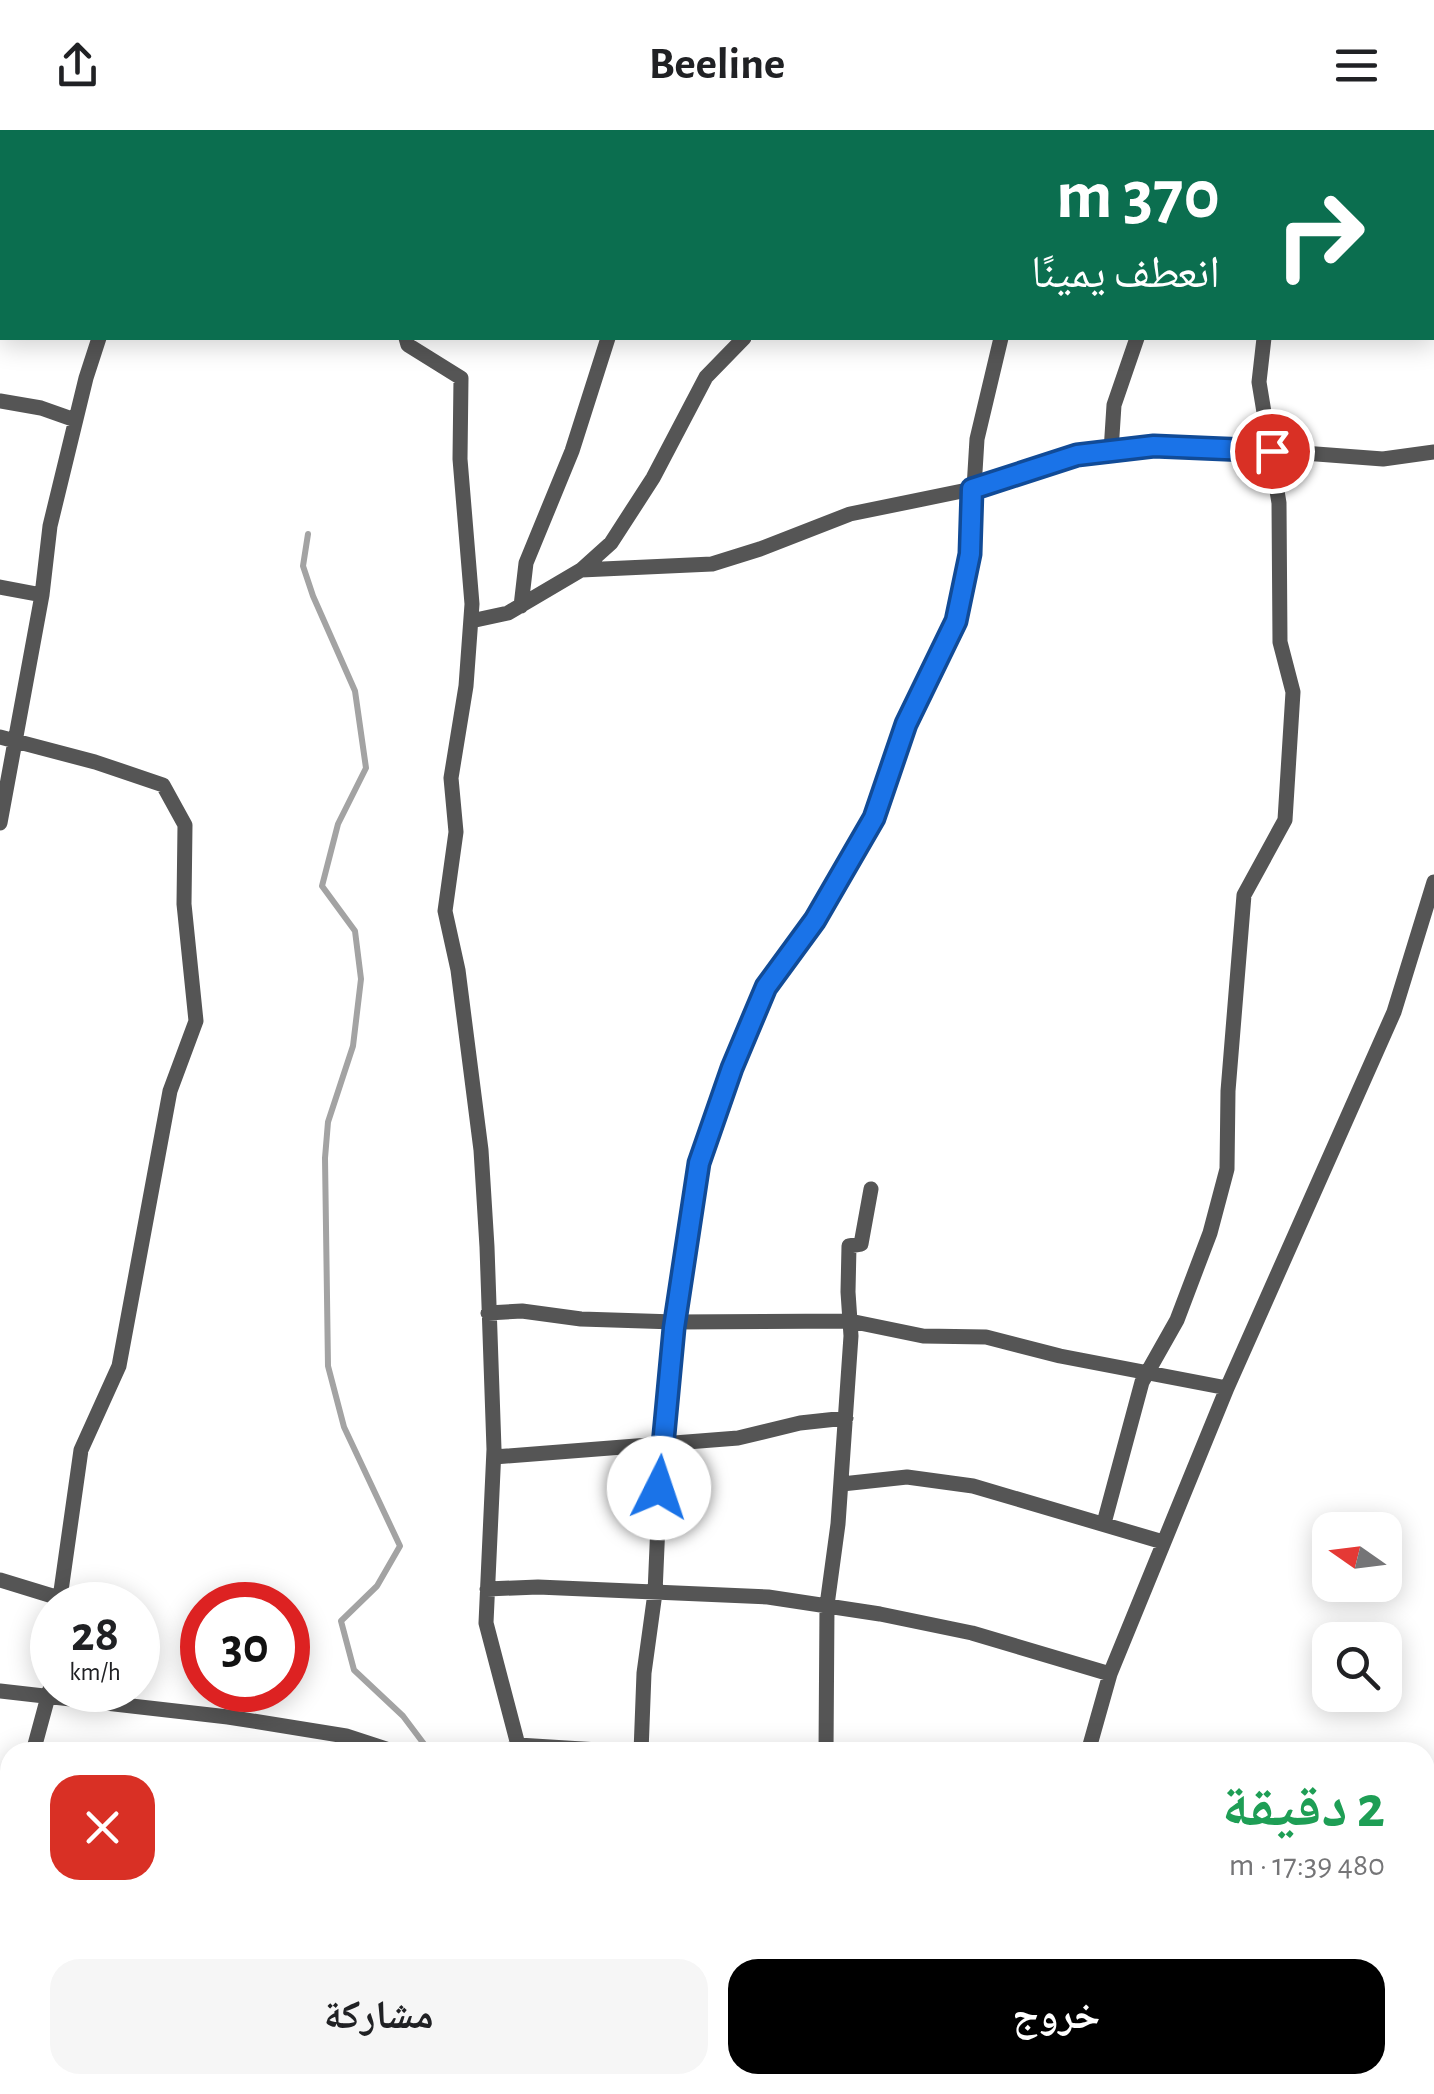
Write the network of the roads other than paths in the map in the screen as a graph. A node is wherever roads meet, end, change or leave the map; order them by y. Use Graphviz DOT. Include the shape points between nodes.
graph roads {
  1 [pos="99,340"];
  2 [pos="407,340"];
  3 [pos="607,340"];
  4 [pos="742,340"];
  5 [pos="1001,340"];
  6 [pos="1136,340"];
  7 [pos="1264,340"];
  8 [pos="0,401"];
  9 [pos="75,420"];
  10 [pos="1111,451"];
  11 [pos="1272,451"];
  12 [pos="1434,452"];
  13 [pos="972,489"];
  14 [pos="581,570"];
  15 [pos="0,587"];
  16 [pos="42,595"];
  17 [pos="521,606"];
  18 [pos="471,621"];
  19 [pos="8,738"];
  20 [pos="0,823"];
  21 [pos="1434,882"];
  22 [pos="871,1189"];
  23 [pos="488,1314"];
  24 [pos="850,1321"];
  25 [pos="675,1322"];
  26 [pos="1147,1374"];
  27 [pos="1227,1388"];
  28 [pos="846,1418"];
  29 [pos="662,1444"];
  30 [pos="494,1457"];
  31 [pos="842,1484"];
  32 [pos="1104,1524"];
  33 [pos="1164,1542"];
  34 [pos="0,1580"];
  35 [pos="62,1582"];
  36 [pos="487,1589"];
  37 [pos="30,1591"];
  38 [pos="655,1593"];
  39 [pos="828,1606"];
  40 [pos="1110,1674"];
  41 [pos="30,1690"];
  42 [pos="0,1691"];
  43 [pos="160,1707"];
  44 [pos="44,1712"];
  45 [pos="35,1742"];
  46 [pos="364,1742"];
  47 [pos="511,1742"];
  48 [pos="641,1742"];
  49 [pos="826,1742"];
  50 [pos="1091,1742"];
  1 -- 9 [label="street"];
  2 -- 18 [label="street" via="461,378"];
  3 -- 17 [label="street" via="526,563"];
  4 -- 14 [label="street" via="706,378 611,543"];
  5 -- 13 [label="street"];
  6 -- 10 [label="street" via="1114,406"];
  7 -- 11 [label="street" via="1259,382"];
  8 -- 9 [label="street"];
  9 -- 16 [label="street"];
  10 -- 11 [label="street"];
  10 -- 13 [label="street" via="1077,455"];
  11 -- 12 [label="street" via="1383,459"];
  11 -- 26 [label="street" via="1280,642 1293,692 1285,820 1244,895 1228,1169 1177,1320"];
  13 -- 14 [label="street" via="850,514 712,564"];
  13 -- 25 [label="street" via="970,554 956,621 906,724 874,818 815,920 766,987 732,1068 699,1163"];
  14 -- 17 [label="street"];
  15 -- 16 [label="street"];
  16 -- 19 [label="street"];
  17 -- 18 [label="street"];
  18 -- 23 [label="street" via="451,778 456,832 445,911 481,1150"];
  19 -- 20 [label="street"];
  19 -- 35 [label="street" via="163,786 185,825 184,904 196,1021 170,1090 119,1366 82,1450"];
  21 -- 27 [label="street" via="1394,1012"];
  22 -- 24 [label="street" via="860,1244 850,1246"];
  23 -- 25 [label="street"];
  23 -- 30 [label="street"];
  24 -- 25 [label="street"];
  24 -- 26 [label="street" via="924,1336 986,1338"];
  24 -- 28 [label="street"];
  25 -- 29 [label="street"];
  26 -- 27 [label="street"];
  26 -- 32 [label="street"];
  27 -- 33 [label="street"];
  28 -- 29 [label="street"];
  28 -- 31 [label="street"];
  29 -- 30 [label="street"];
  29 -- 38 [label="street"];
  30 -- 36 [label="street"];
  31 -- 32 [label="street" via="907,1477 973,1486"];
  31 -- 39 [label="street"];
  32 -- 33 [label="street"];
  33 -- 40 [label="street"];
  34 -- 37 [label="street"];
  36 -- 38 [label="street"];
  36 -- 47 [label="street" via="486,1622"];
  38 -- 39 [label="street"];
  38 -- 48 [label="street"];
  39 -- 40 [label="street" via="972,1633"];
  39 -- 49 [label="street"];
  40 -- 50 [label="street"];
  41 -- 42 [label="street"];
  43 -- 46 [label="street"];
  44 -- 45 [label="street"];
}
